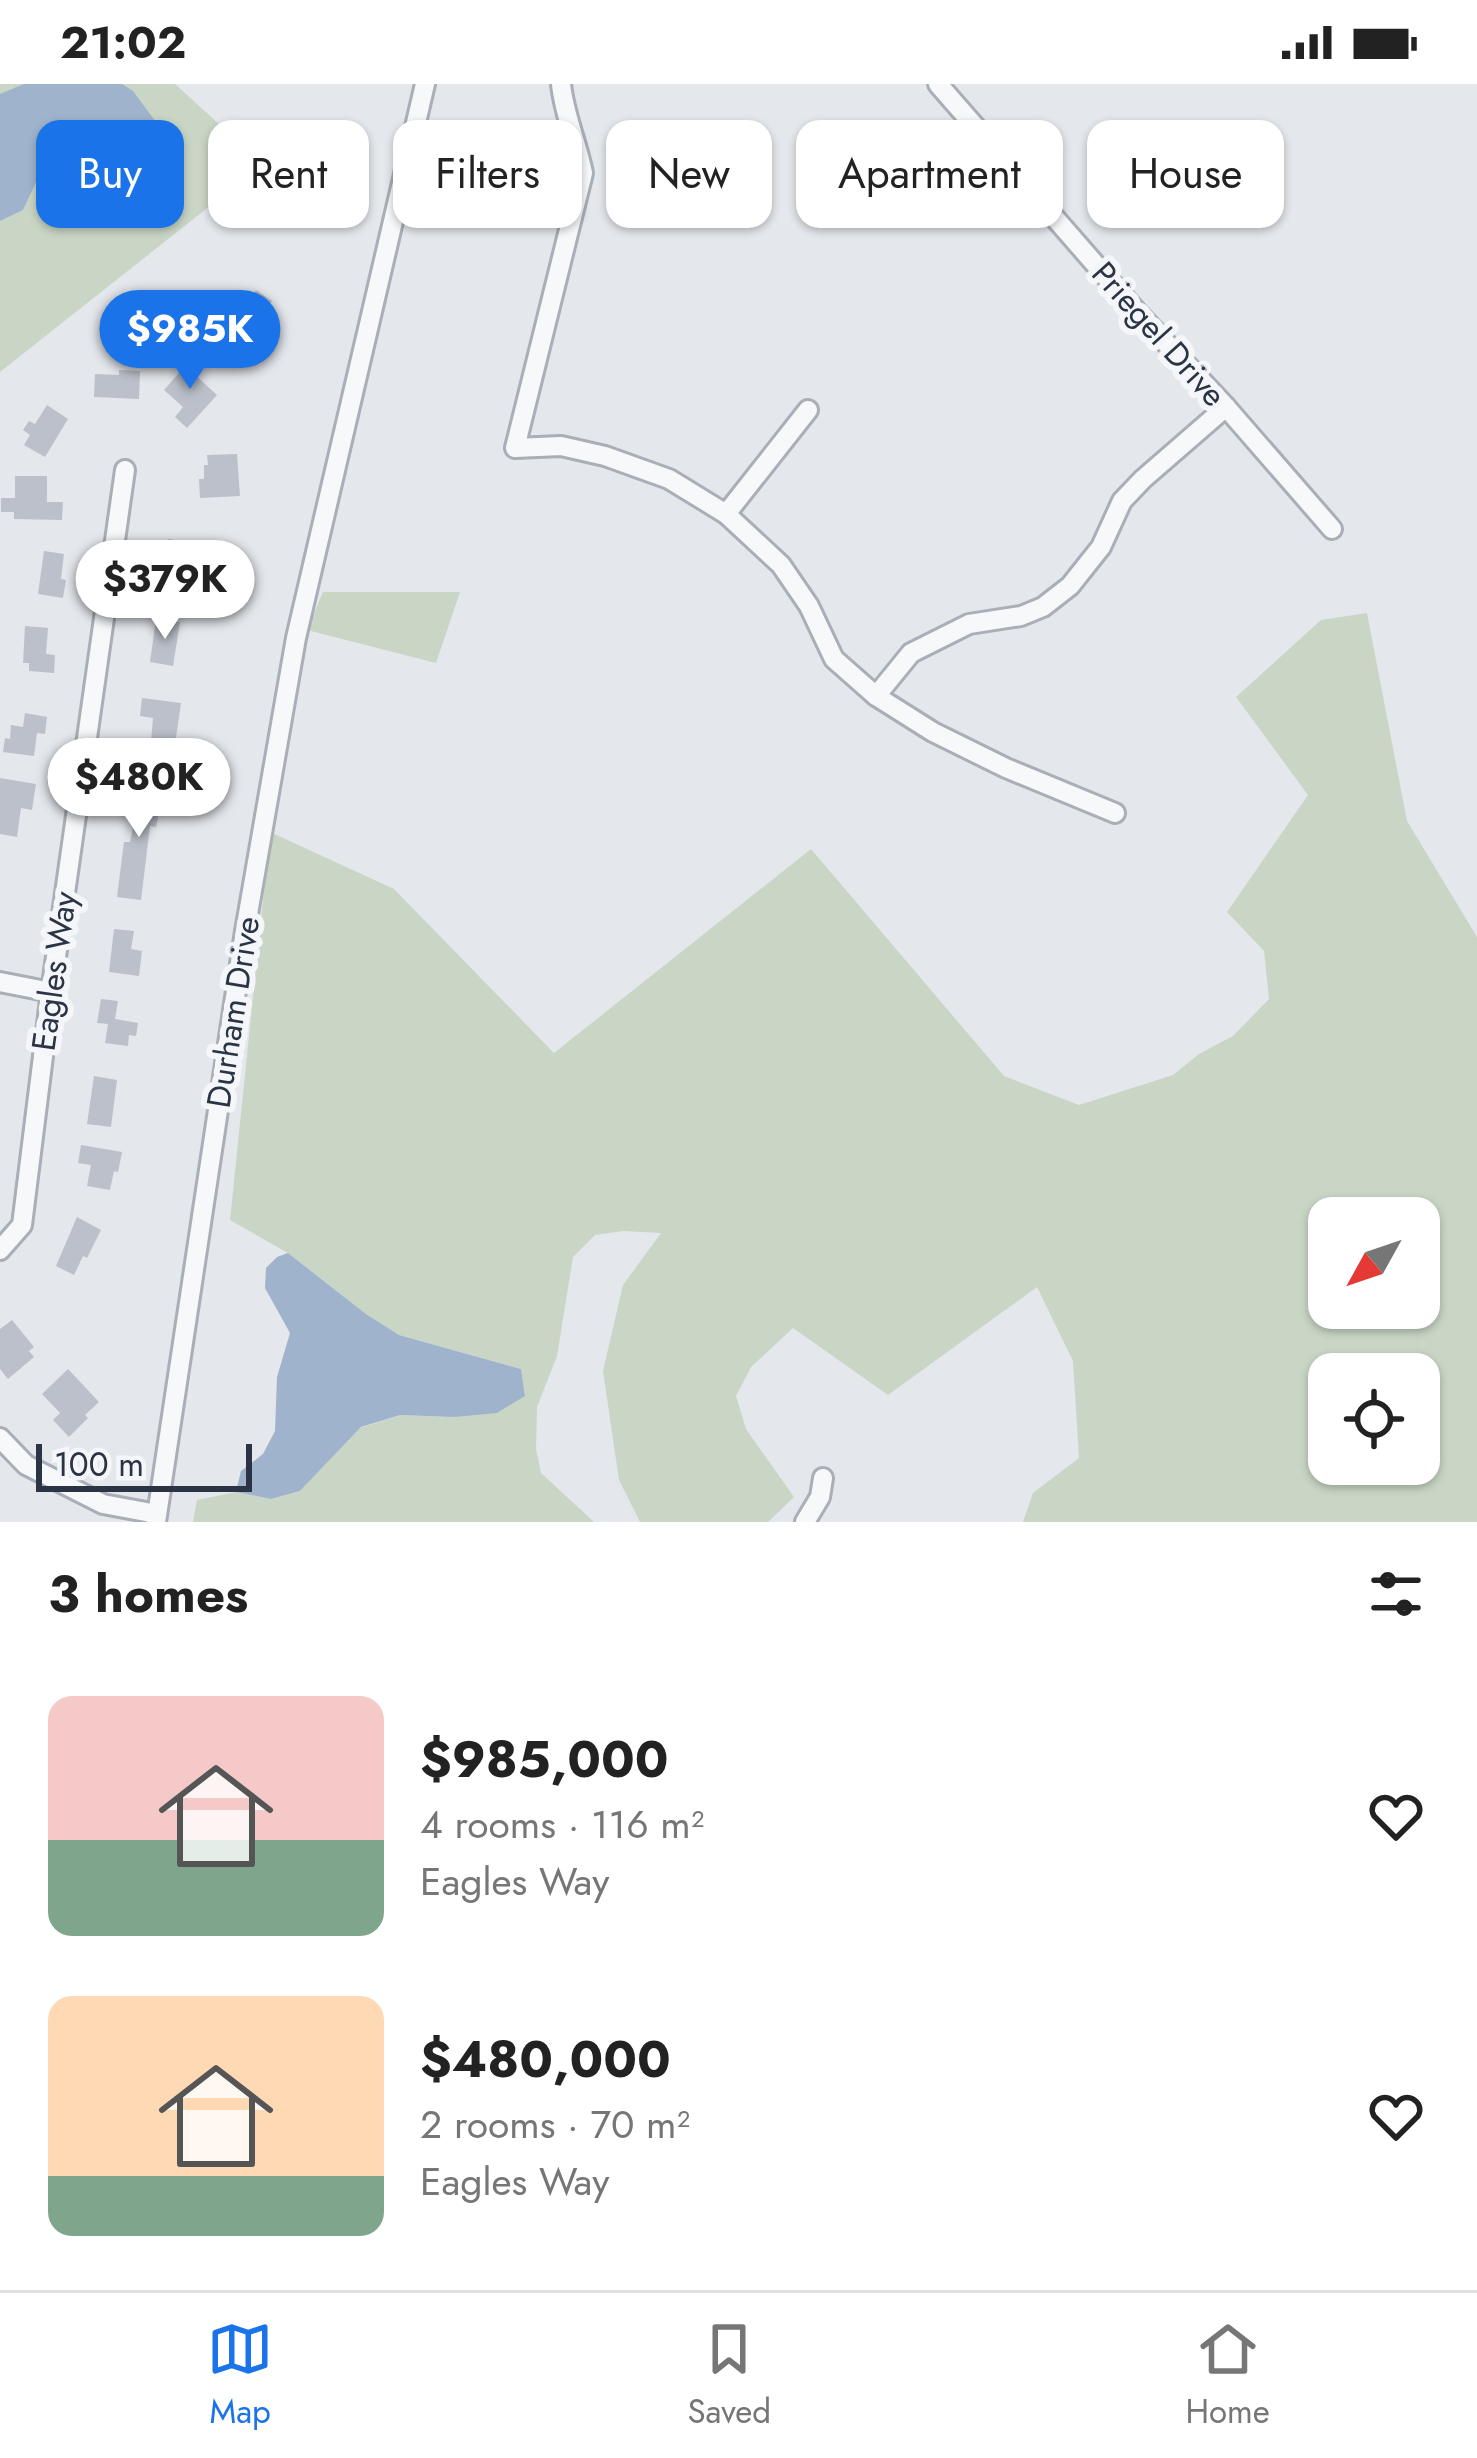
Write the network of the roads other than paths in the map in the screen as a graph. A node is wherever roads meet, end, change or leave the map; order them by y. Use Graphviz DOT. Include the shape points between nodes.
graph roads {
  1 [pos="424,84"];
  2 [pos="561,84"];
  3 [pos="938,84"];
  4 [pos="1226,407"];
  5 [pos="808,410"];
  6 [pos="125,470"];
  7 [pos="726,514"];
  8 [pos="1332,530"];
  9 [pos="876,696"];
  10 [pos="1115,813"];
  11 [pos="0,982"];
  12 [pos="51,992"];
  13 [pos="0,1250"];
  14 [pos="0,1438"];
  15 [pos="823,1478"];
  16 [pos="156,1518"];
  17 [pos="805,1522"];
  1 -- 16 [label="street, Durham Drive" via="288,682"];
  2 -- 7 [label="street" via="583,173 515,448 605,456 669,479"];
  3 -- 4 [label="street, Priegel Drive"];
  4 -- 8 [label="street, Priegel Drive"];
  4 -- 9 [label="street" via="1122,501 1101,547 1070,586 1043,607 969,624 911,653"];
  5 -- 7 [label="street"];
  6 -- 12 [label="street, Eagles Way"];
  7 -- 9 [label="street" via="781,566 834,658"];
  9 -- 10 [label="street" via="1006,768"];
  11 -- 12 [label="street"];
  12 -- 13 [label="street, Eagles Way" via="22,1225"];
  14 -- 16 [label="street" via="26,1465 103,1504"];
  15 -- 17 [label="street"];
}
